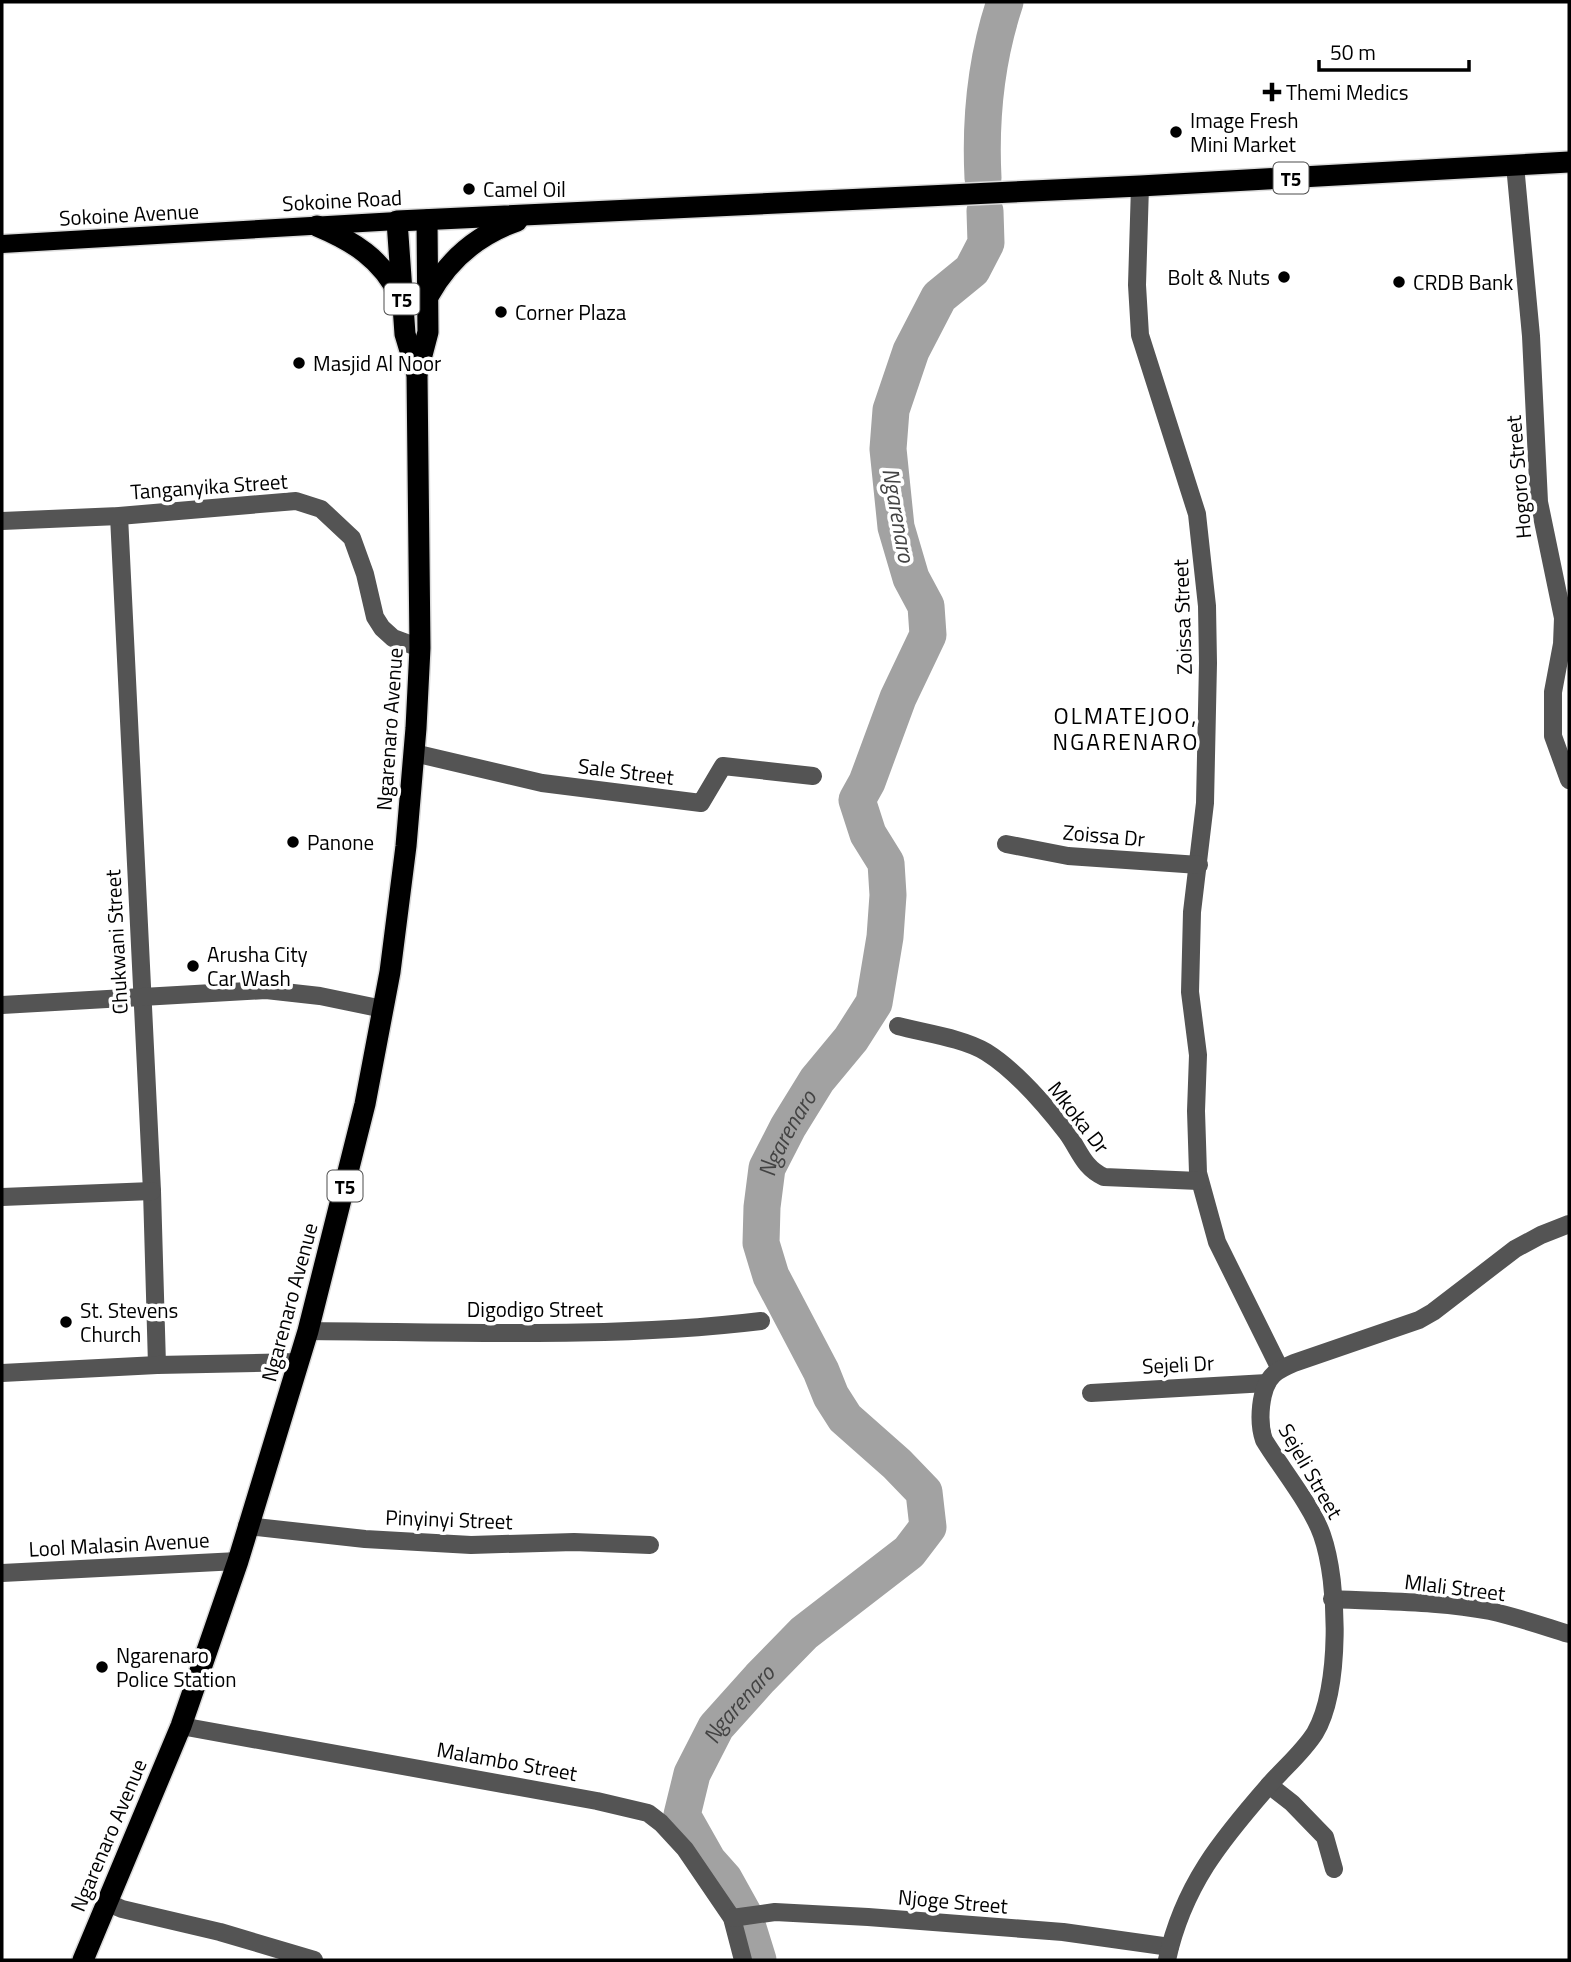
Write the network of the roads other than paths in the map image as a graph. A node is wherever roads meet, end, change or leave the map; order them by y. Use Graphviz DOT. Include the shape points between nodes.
graph roads {
  1 [pos="1569,162"];
  2 [pos="1515,165"];
  3 [pos="1140,186"];
  4 [pos="538,214"];
  5 [pos="427,220"];
  6 [pos="397,221"];
  7 [pos="317,226"];
  8 [pos="259,229"];
  9 [pos="2,244"];
  10 [pos="428,296"];
  11 [pos="402,300"];
  12 [pos="417,374"];
  13 [pos="120,516"];
  14 [pos="2,521"];
  15 [pos="420,648"];
  16 [pos="414,753"];
  17 [pos="813,776"];
  18 [pos="1569,780"];
  19 [pos="1006,844"];
  20 [pos="1199,865"];
  21 [pos="141,996"];
  22 [pos="2,1005"];
  23 [pos="383,1009"];
  24 [pos="898,1026"];
  25 [pos="1199,1181"];
  26 [pos="152,1191"];
  27 [pos="2,1197"];
  28 [pos="1569,1224"];
  29 [pos="761,1321"];
  30 [pos="308,1331"];
  31 [pos="299,1362"];
  32 [pos="157,1365"];
  33 [pos="1280,1369"];
  34 [pos="2,1373"];
  35 [pos="1268,1383"];
  36 [pos="1091,1393"];
  37 [pos="247,1526"];
  38 [pos="650,1545"];
  39 [pos="238,1560"];
  40 [pos="2,1573"];
  41 [pos="1332,1599"];
  42 [pos="1569,1634"];
  43 [pos="181,1726"];
  44 [pos="1269,1785"];
  45 [pos="1334,1869"];
  46 [pos="106,1902"];
  47 [pos="732,1918"];
  48 [pos="1169,1954"];
  49 [pos="83,1960"];
  50 [pos="314,1960"];
  51 [pos="743,1960"];
  1 -- 2 [label="highway, T5"];
  2 -- 3 [label="highway, T5"];
  2 -- 18 [label="street, Hogoro Street" via="1530,323 1539,502 1563,618 1553,692 1553,736"];
  3 -- 4 [label="highway, T5"];
  3 -- 20 [label="street, Zoissa Street" via="1140,335 1197,514 1203,564 1208,663"];
  4 -- 5 [label="highway, T5"];
  4 -- 10 [label="highway" via="468,245"];
  5 -- 6 [label="highway, Sokoine Road"];
  5 -- 10 [label="highway, T5"];
  6 -- 7 [label="main road, Sokoine Road"];
  6 -- 11 [label="highway, T5"];
  7 -- 8 [label="main road, Sokoine Road"];
  7 -- 11 [label="highway" via="368,253"];
  8 -- 9 [label="main road, Sokoine Avenue"];
  10 -- 12 [label="highway, T5" via="428,332"];
  11 -- 12 [label="highway, T5" via="405,334"];
  12 -- 15 [label="highway, Ngarenaro Avenue / T5"];
  13 -- 14 [label="street, Tanganyika Street"];
  13 -- 15 [label="street, Tanganyika Street" via="296,501 321,509 352,538 382,628 393,638"];
  13 -- 21 [label="street, Chukwani Street"];
  15 -- 16 [label="highway, Ngarenaro Avenue / T5"];
  16 -- 17 [label="street, Sale Street" via="542,783 701,803 723,766"];
  16 -- 23 [label="highway, Ngarenaro Avenue / T5"];
  19 -- 20 [label="street, Zoissa Dr" via="1068,856"];
  20 -- 25 [label="street, Zoissa Street" via="1192,912 1190,992 1198,1055"];
  21 -- 22 [label="street"];
  21 -- 23 [label="street" via="266,990"];
  21 -- 26 [label="street, Chukwani Street"];
  23 -- 30 [label="highway, Ngarenaro Avenue / T5" via="365,1104"];
  24 -- 25 [label="street, Mkoka Dr" via="985,1051 1037,1099 1093,1172 1112,1178"];
  25 -- 33 [label="street" via="1220,1251"];
  26 -- 27 [label="street"];
  26 -- 32 [label="street, Chukwani Street"];
  28 -- 33 [label="street, Sejeli Street" via="1515,1249 1419,1320"];
  29 -- 30 [label="street, Digodigo Street" via="641,1331"];
  30 -- 31 [label="highway, Ngarenaro Avenue / T5"];
  31 -- 32 [label="street"];
  31 -- 37 [label="highway, Ngarenaro Avenue / T5"];
  32 -- 34 [label="street"];
  33 -- 35 [label="street, Sejeli Street"];
  35 -- 36 [label="street, Sejeli Dr"];
  35 -- 41 [label="street, Sejeli Street" via="1260,1430 1322,1535"];
  37 -- 38 [label="street, Pinyinyi Street" via="471,1545"];
  37 -- 39 [label="highway, Ngarenaro Avenue / T5"];
  39 -- 40 [label="street, Lool Malasin Avenue"];
  39 -- 43 [label="highway, Ngarenaro Avenue / T5"];
  41 -- 42 [label="street, Mlali Street" via="1490,1611"];
  41 -- 44 [label="street, Sejeli Street" via="1335,1653 1323,1716 1314,1734"];
  43 -- 46 [label="highway, Ngarenaro Avenue / T5"];
  43 -- 47 [label="street, Malambo Street" via="648,1814 685,1849"];
  44 -- 45 [label="street" via="1325,1837"];
  44 -- 48 [label="street, Sejeli Street" via="1192,1885"];
  46 -- 49 [label="highway, Ngarenaro Avenue / T5"];
  46 -- 50 [label="street"];
  47 -- 48 [label="street, Njoge Street" via="775,1912 1063,1932"];
  47 -- 51 [label="street, Malambo Street"];
}
